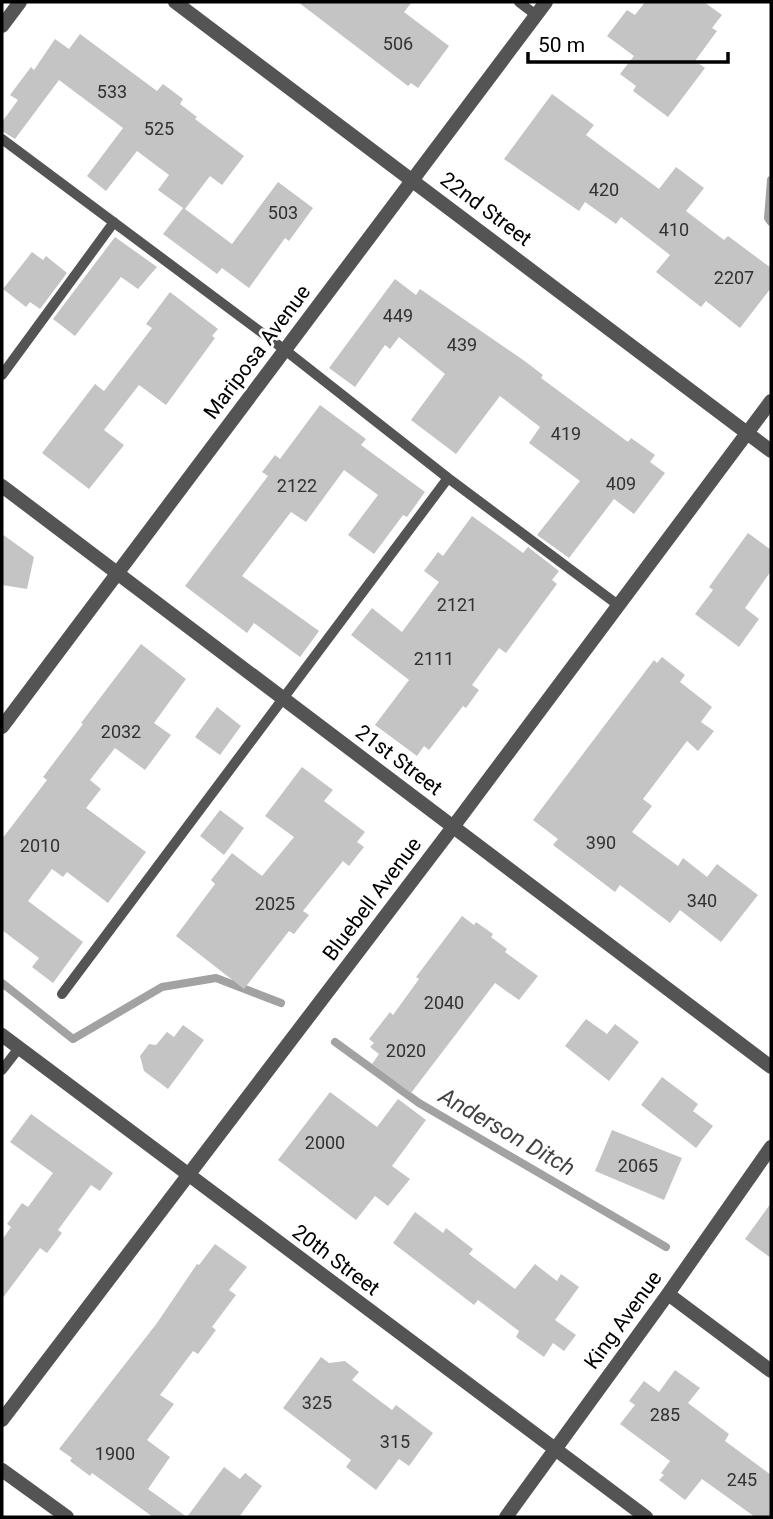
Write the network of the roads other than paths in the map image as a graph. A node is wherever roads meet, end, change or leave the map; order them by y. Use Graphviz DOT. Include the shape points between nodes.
graph roads {
  1 [pos="20,2"];
  2 [pos="175,2"];
  3 [pos="519,2"];
  4 [pos="546,2"];
  5 [pos="536,15"];
  6 [pos="2,26"];
  7 [pos="2,139"];
  8 [pos="412,180"];
  9 [pos="114,222"];
  10 [pos="285,350"];
  11 [pos="2,375"];
  12 [pos="771,401"];
  13 [pos="747,433"];
  14 [pos="771,451"];
  15 [pos="448,478"];
  16 [pos="2,486"];
  17 [pos="118,573"];
  18 [pos="618,605"];
  19 [pos="283,698"];
  20 [pos="2,727"];
  21 [pos="453,827"];
  22 [pos="62,994"];
  23 [pos="2,1035"];
  24 [pos="19,1048"];
  25 [pos="771,1067"];
  26 [pos="2,1070"];
  27 [pos="771,1147"];
  28 [pos="187,1175"];
  29 [pos="668,1294"];
  30 [pos="771,1371"];
  31 [pos="2,1420"];
  32 [pos="554,1450"];
  33 [pos="2,1470"];
  34 [pos="67,1517"];
  35 [pos="506,1517"];
  36 [pos="646,1517"];
  1 -- 6 [label="street"];
  2 -- 8 [label="street, 22nd Street"];
  3 -- 5 [label="lane"];
  4 -- 5 [label="street, Mariposa Avenue"];
  5 -- 8 [label="street, Mariposa Avenue"];
  7 -- 9 [label="lane"];
  8 -- 10 [label="street, Mariposa Avenue"];
  8 -- 13 [label="street, 22nd Street"];
  9 -- 10 [label="lane"];
  9 -- 11 [label="lane"];
  10 -- 15 [label="lane"];
  10 -- 17 [label="street, Mariposa Avenue"];
  12 -- 13 [label="street, Bluebell Avenue"];
  13 -- 14 [label="street, 22nd Street"];
  13 -- 18 [label="street, Bluebell Avenue"];
  15 -- 18 [label="lane"];
  15 -- 19 [label="lane"];
  16 -- 17 [label="street, 21st Street"];
  17 -- 19 [label="street, 21st Street"];
  17 -- 20 [label="street, Mariposa Avenue"];
  18 -- 21 [label="street, Bluebell Avenue"];
  19 -- 21 [label="street, 21st Street"];
  19 -- 22 [label="lane"];
  21 -- 25 [label="street, 21st Street"];
  21 -- 28 [label="street, Bluebell Avenue"];
  23 -- 24 [label="street, 20th Street"];
  24 -- 26 [label="lane"];
  24 -- 28 [label="street, 20th Street"];
  27 -- 29 [label="street, King Avenue"];
  28 -- 31 [label="street, Bluebell Avenue"];
  28 -- 32 [label="street, 20th Street"];
  29 -- 30 [label="street"];
  29 -- 32 [label="street, King Avenue"];
  32 -- 35 [label="street, King Avenue"];
  32 -- 36 [label="street, 20th Street"];
  33 -- 34 [label="street"];
}
